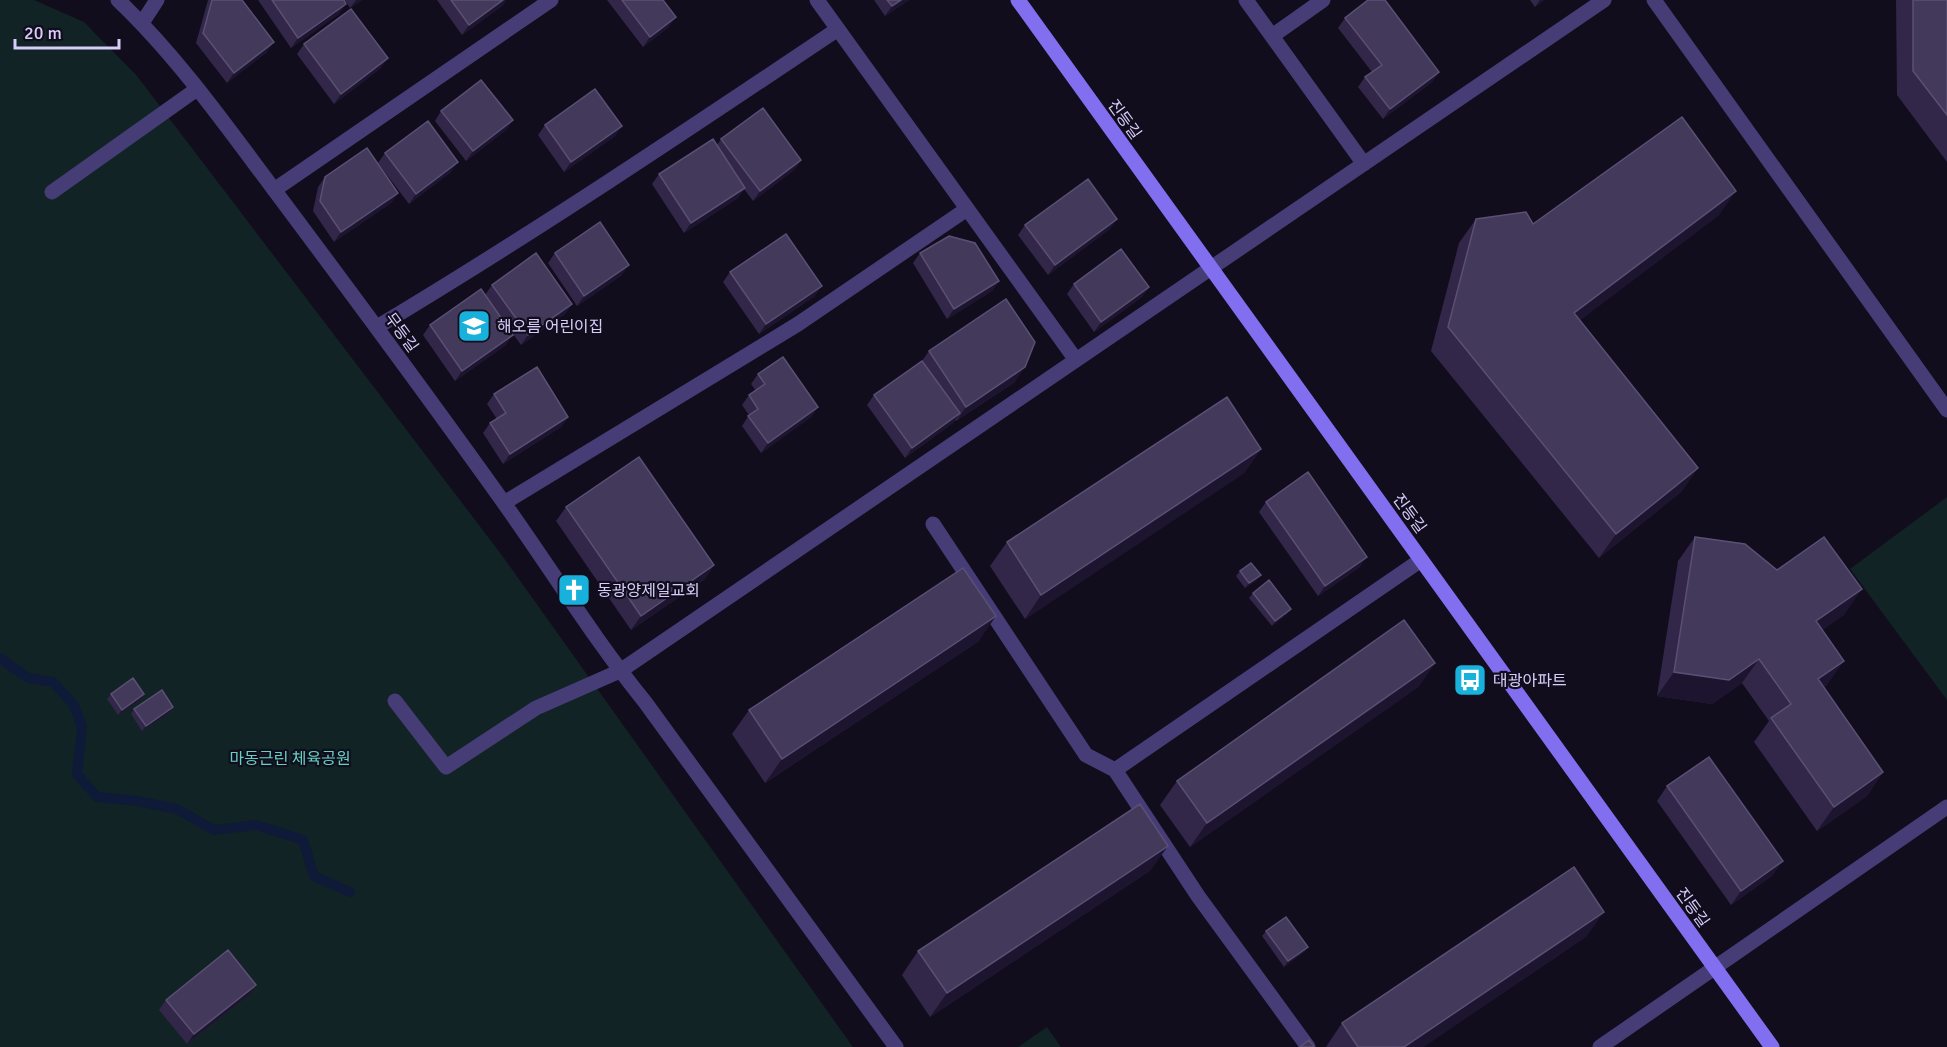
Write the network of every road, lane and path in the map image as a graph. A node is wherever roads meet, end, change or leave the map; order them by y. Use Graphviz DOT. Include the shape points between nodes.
graph roads {
  1 [pos="118,0"];
  2 [pos="157,0"];
  3 [pos="551,0"];
  4 [pos="817,0"];
  5 [pos="1018,0"];
  6 [pos="1246,0"];
  7 [pos="1323,0"];
  8 [pos="1604,0"];
  9 [pos="1654,0"];
  10 [pos="142,23"];
  11 [pos="838,29"];
  12 [pos="1272,36"];
  13 [pos="197,89"];
  14 [pos="1364,164"];
  15 [pos="274,190"];
  16 [pos="52,192"];
  17 [pos="967,209"];
  18 [pos="1211,268"];
  19 [pos="377,327"];
  20 [pos="1076,360"];
  21 [pos="1947,410"];
  22 [pos="504,503"];
  23 [pos="933,524"];
  24 [pos="1421,560"];
  25 [pos="620,671"];
  26 [pos="395,701"];
  27 [pos="1115,770"];
  28 [pos="1947,807"];
  29 [pos="1716,969"];
  30 [pos="896,1047"];
  31 [pos="1308,1047"];
  32 [pos="1600,1047"];
  33 [pos="1772,1047"];
  1 -- 10 [label="street, 무등길"];
  2 -- 10 [label="street"];
  3 -- 15 [label="street"];
  4 -- 11 [label="street"];
  5 -- 18 [label="street, 진등길"];
  6 -- 12 [label="street"];
  7 -- 12 [label="street"];
  8 -- 14 [label="street"];
  9 -- 21 [label="street"];
  10 -- 13 [label="street, 무등길"];
  11 -- 17 [label="street"];
  11 -- 19 [label="street" via="663,147"];
  12 -- 14 [label="street"];
  13 -- 15 [label="street, 무등길"];
  13 -- 16 [label="street"];
  14 -- 18 [label="street"];
  15 -- 19 [label="street, 무등길"];
  17 -- 20 [label="street"];
  17 -- 22 [label="street" via="798,324"];
  18 -- 20 [label="street"];
  18 -- 24 [label="street, 진등길"];
  19 -- 22 [label="street, 무등길"];
  20 -- 25 [label="street"];
  22 -- 25 [label="street, 무등길"];
  23 -- 27 [label="street" via="1086,755"];
  24 -- 27 [label="street"];
  24 -- 29 [label="street, 진등길"];
  25 -- 26 [label="street" via="536,708 446,767"];
  25 -- 30 [label="street, 무등길"];
  27 -- 31 [label="street" via="1198,896"];
  28 -- 29 [label="street"];
  29 -- 32 [label="street"];
  29 -- 33 [label="street, 진등길"];
}
